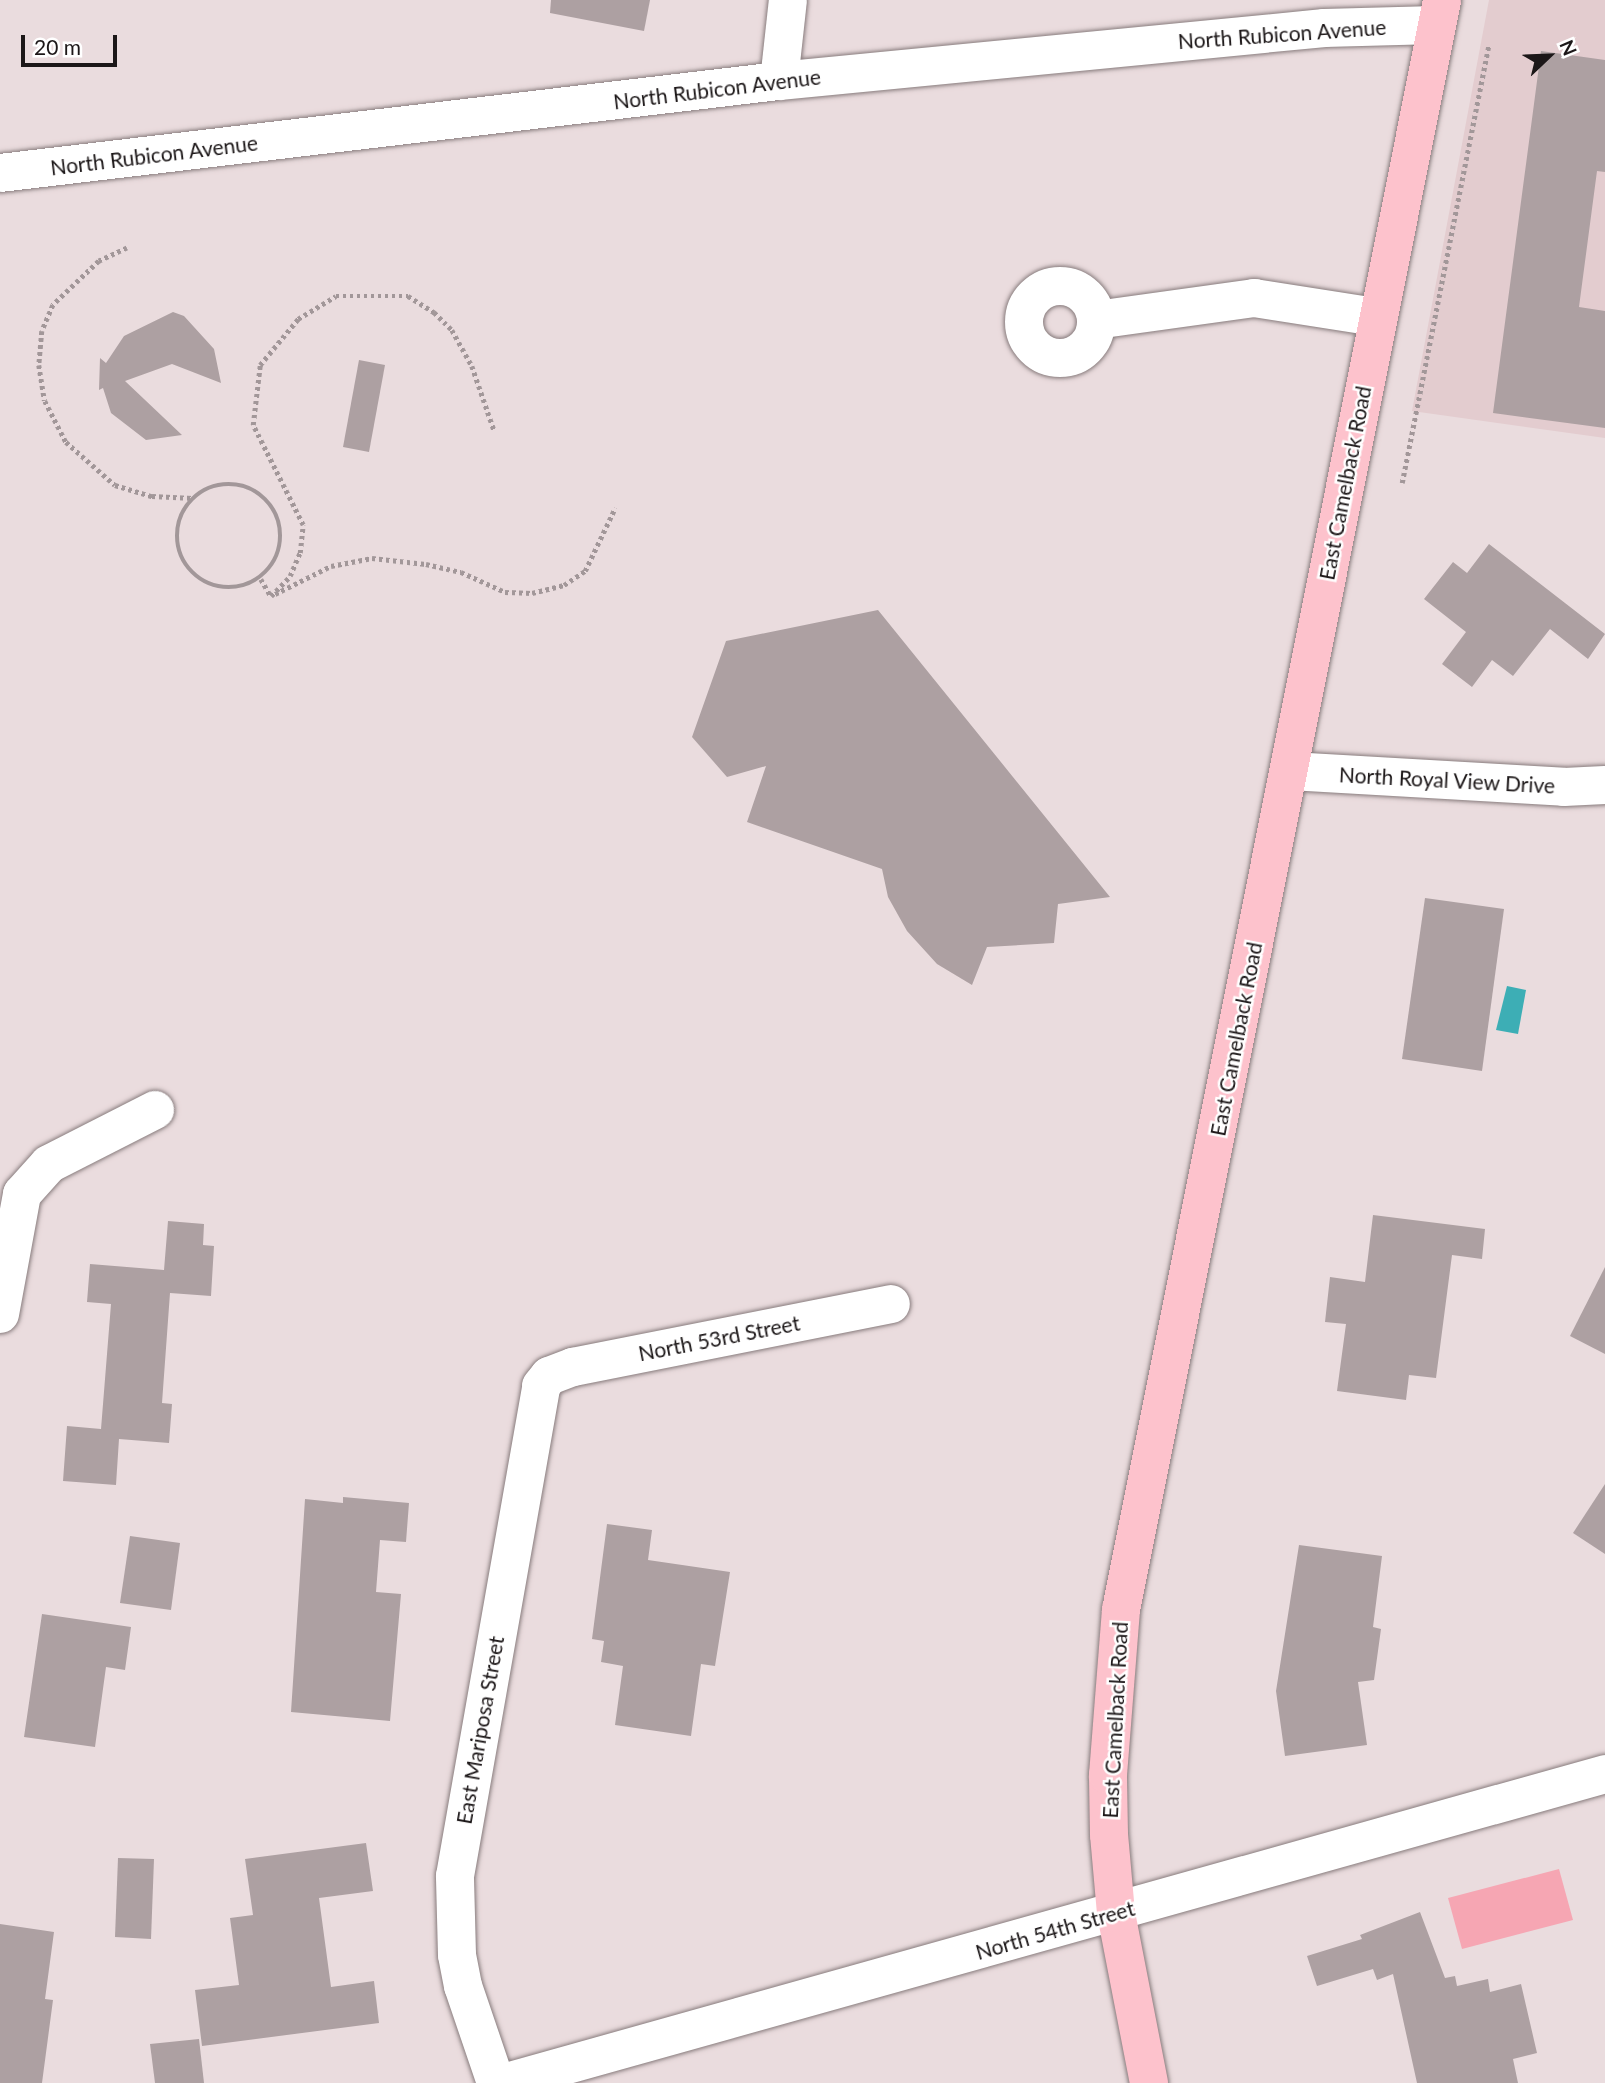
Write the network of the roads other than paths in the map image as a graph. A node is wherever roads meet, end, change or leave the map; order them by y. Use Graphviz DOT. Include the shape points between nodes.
graph roads {
  1 [pos="788,0"];
  2 [pos="1439,13"];
  3 [pos="779,81"];
  4 [pos="0,173"];
  5 [pos="1376,317"];
  6 [pos="1096,320"];
  7 [pos="1290,771"];
  8 [pos="1605,785"];
  9 [pos="155,1110"];
  10 [pos="891,1304"];
  11 [pos="0,1314"];
  12 [pos="549,1377"];
  13 [pos="1605,1774"];
  14 [pos="1116,1913"];
  15 [pos="496,2083"];
  16 [pos="503,2083"];
  17 [pos="1149,2083"];
  1 -- 3 [label="street"];
  2 -- 3 [label="street, North Rubicon Avenue"];
  2 -- 5 [label="main road, East Camelback Road" via="1401,217"];
  3 -- 4 [label="street, North Rubicon Avenue"];
  5 -- 6 [label="street" via="1254,298"];
  5 -- 7 [label="main road, East Camelback Road"];
  7 -- 8 [label="street, North Royal View Drive" via="1564,787"];
  7 -- 14 [label="main road, East Camelback Road" via="1121,1610 1108,1775"];
  9 -- 11 [label="street" via="49,1164 22,1194"];
  10 -- 12 [label="street, North 53rd Street" via="573,1367"];
  12 -- 15 [label="street, East Mariposa Street" via="538,1399 454,1876 463,1986"];
  13 -- 14 [label="street, North 54th Street"];
  14 -- 16 [label="street, North 54th Street"];
  14 -- 17 [label="main road, East Camelback Road"];
}
